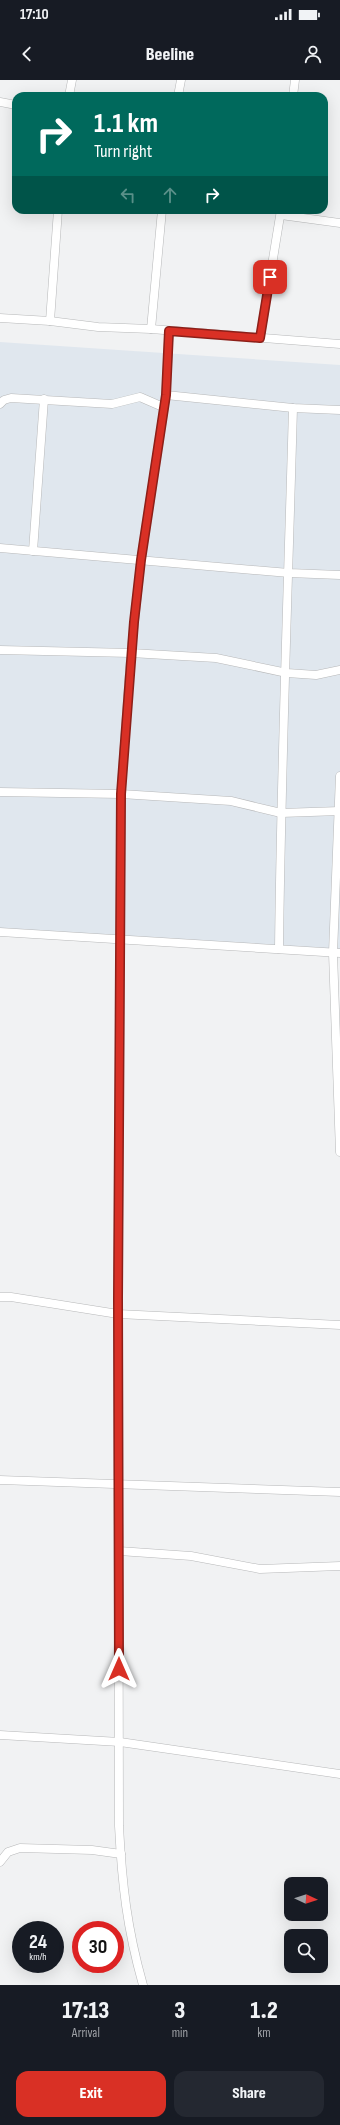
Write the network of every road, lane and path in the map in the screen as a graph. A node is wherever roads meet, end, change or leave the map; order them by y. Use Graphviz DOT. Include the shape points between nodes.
graph roads {
  1 [pos="72,80"];
  2 [pos="181,80"];
  3 [pos="295,80"];
  4 [pos="70,92"];
  5 [pos="179,92"];
  6 [pos="294,92"];
  7 [pos="0,102"];
  8 [pos="12,104"];
  9 [pos="58,214"];
  10 [pos="162,214"];
  11 [pos="281,214"];
  12 [pos="287,214"];
  13 [pos="340,223"];
  14 [pos="0,318"];
  15 [pos="50,321"];
  16 [pos="151,329"];
  17 [pos="169,331"];
  18 [pos="260,338"];
  19 [pos="340,344"];
  20 [pos="166,395"];
  21 [pos="44,399"];
  22 [pos="0,404"];
  23 [pos="163,407"];
  24 [pos="293,408"];
  25 [pos="340,410"];
  26 [pos="0,548"];
  27 [pos="34,551"];
  28 [pos="141,560"];
  29 [pos="289,573"];
  30 [pos="340,575"];
  31 [pos="0,650"];
  32 [pos="131,653"];
  33 [pos="340,670"];
  34 [pos="287,673"];
  35 [pos="340,776"];
  36 [pos="0,792"];
  37 [pos="121,794"];
  38 [pos="339,811"];
  39 [pos="281,813"];
  40 [pos="0,932"];
  41 [pos="120,939"];
  42 [pos="279,949"];
  43 [pos="336,953"];
  44 [pos="340,1152"];
  45 [pos="0,1297"];
  46 [pos="118,1314"];
  47 [pos="340,1325"];
  48 [pos="0,1480"];
  49 [pos="118,1484"];
  50 [pos="340,1492"];
  51 [pos="119,1551"];
  52 [pos="340,1566"];
  53 [pos="0,1735"];
  54 [pos="120,1742"];
  55 [pos="340,1774"];
  56 [pos="121,1854"];
  57 [pos="0,1862"];
  58 [pos="143,1985"];
  1 -- 4 [label="street"];
  2 -- 5 [label="street"];
  3 -- 6 [label="street"];
  7 -- 8 [label="street"];
  9 -- 15 [label="street"];
  10 -- 16 [label="street"];
  11 -- 18 [label="street"];
  12 -- 13 [label="street"];
  14 -- 15 [label="street"];
  15 -- 16 [label="street" via="98,327"];
  16 -- 17 [label="street"];
  17 -- 18 [label="street"];
  17 -- 20 [label="street"];
  18 -- 19 [label="street"];
  20 -- 23 [label="street"];
  20 -- 24 [label="street"];
  21 -- 22 [label="street" via="11,398"];
  21 -- 23 [label="street" via="112,404 140,397"];
  21 -- 27 [label="street"];
  23 -- 28 [label="street"];
  24 -- 25 [label="street"];
  24 -- 29 [label="street"];
  26 -- 27 [label="street"];
  27 -- 28 [label="street"];
  28 -- 29 [label="street"];
  28 -- 32 [label="street"];
  29 -- 30 [label="street"];
  29 -- 34 [label="street"];
  31 -- 32 [label="street"];
  32 -- 34 [label="street" via="216,658"];
  32 -- 37 [label="street"];
  33 -- 34 [label="street" via="316,675"];
  34 -- 39 [label="street"];
  35 -- 38 [label="street"];
  36 -- 37 [label="street"];
  37 -- 39 [label="street" via="231,801"];
  37 -- 41 [label="street"];
  38 -- 39 [label="street"];
  38 -- 43 [label="street"];
  39 -- 42 [label="street"];
  40 -- 41 [label="street"];
  41 -- 42 [label="street"];
  41 -- 46 [label="street"];
  42 -- 43 [label="street"];
  43 -- 44 [label="street"];
  45 -- 46 [label="street"];
  46 -- 47 [label="street"];
  46 -- 49 [label="street"];
  48 -- 49 [label="street"];
  49 -- 50 [label="street"];
  49 -- 51 [label="street"];
  51 -- 52 [label="street" via="191,1556 260,1569"];
  51 -- 54 [label="street"];
  53 -- 54 [label="street"];
  54 -- 55 [label="street"];
  54 -- 56 [label="street"];
  56 -- 57 [label="street" via="92,1850 20,1848 8,1852"];
  56 -- 58 [label="street" via="128,1922"];
}
